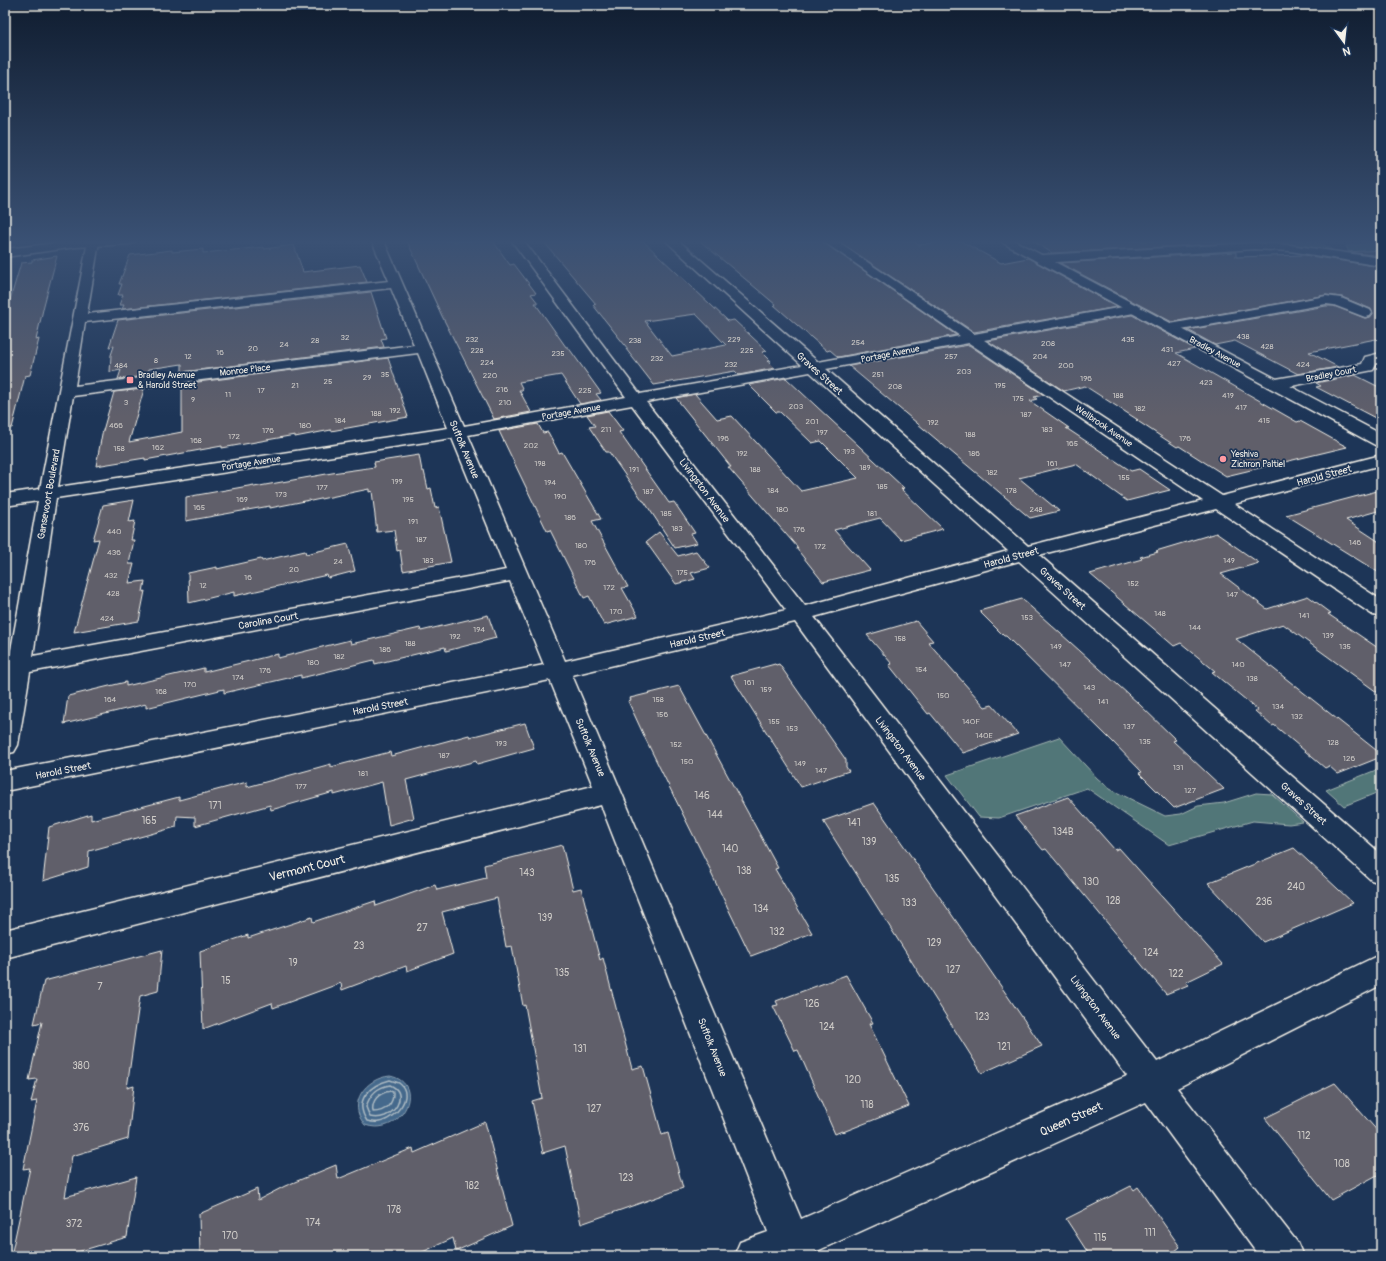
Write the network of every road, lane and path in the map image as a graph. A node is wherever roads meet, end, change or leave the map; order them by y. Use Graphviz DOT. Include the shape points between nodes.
graph roads {
  1 [pos="82,300"];
  2 [pos="252,300"];
  3 [pos="403,300"];
  4 [pos="562,300"];
  5 [pos="738,300"];
  6 [pos="916,300"];
  7 [pos="1117,300"];
  8 [pos="1134,309"];
  9 [pos="1365,313"];
  10 [pos="79,319"];
  11 [pos="1170,328"];
  12 [pos="972,338"];
  13 [pos="423,348"];
  14 [pos="1381,357"];
  15 [pos="814,368"];
  16 [pos="1276,384"];
  17 [pos="66,392"];
  18 [pos="636,400"];
  19 [pos="458,432"];
  20 [pos="1381,441"];
  21 [pos="1381,460"];
  22 [pos="48,494"];
  23 [pos="5,500"];
  24 [pos="1220,503"];
  25 [pos="1024,553"];
  26 [pos="517,574"];
  27 [pos="1381,610"];
  28 [pos="800,614"];
  29 [pos="20,666"];
  30 [pos="559,670"];
  31 [pos="5,745"];
  32 [pos="5,781"];
  33 [pos="609,792"];
  34 [pos="1381,871"];
  35 [pos="5,944"];
  36 [pos="1381,969"];
  37 [pos="1152,1082"];
  38 [pos="794,1250"];
  39 [pos="754,1256"];
  40 [pos="1283,1256"];
  1 -- 10 [label="street, Gansevoort Boulevard"];
  2 -- 10 [label="street"];
  3 -- 13 [label="street, Suffolk Avenue"];
  4 -- 18 [label="street, Livingston Avenue"];
  5 -- 15 [label="street, Graves Street"];
  6 -- 12 [label="street, Wellbrook Avenue"];
  7 -- 8 [label="street, Bradley Avenue"];
  8 -- 11 [label="street, Bradley Avenue"];
  8 -- 12 [label="street, Portage Avenue"];
  9 -- 11 [label="street" via="1336,301 1326,300"];
  10 -- 17 [label="street, Gansevoort Boulevard"];
  11 -- 16 [label="street, Bradley Avenue"];
  12 -- 15 [label="street, Portage Avenue"];
  12 -- 24 [label="street, Wellbrook Avenue"];
  13 -- 17 [label="street, Monroe Place"];
  13 -- 19 [label="street, Suffolk Avenue"];
  14 -- 16 [label="street, Bradley Court" via="1370,360 1368,366"];
  15 -- 18 [label="street, Portage Avenue"];
  15 -- 25 [label="street, Graves Street"];
  16 -- 20 [label="street, Bradley Avenue"];
  17 -- 22 [label="street, Gansevoort Boulevard"];
  18 -- 19 [label="street, Portage Avenue"];
  18 -- 28 [label="street, Livingston Avenue"];
  19 -- 22 [label="street, Portage Avenue"];
  19 -- 26 [label="street, Suffolk Avenue"];
  21 -- 24 [label="street, Harold Street"];
  22 -- 23 [label="street, Portage Avenue"];
  22 -- 29 [label="street, Gansevoort Boulevard"];
  24 -- 25 [label="street, Harold Street"];
  24 -- 27 [label="street, Wellbrook Avenue"];
  25 -- 28 [label="street, Harold Street"];
  25 -- 34 [label="street, Graves Street"];
  26 -- 29 [label="street, Carolina Court"];
  26 -- 30 [label="street, Suffolk Avenue"];
  28 -- 30 [label="street, Harold Street"];
  28 -- 37 [label="street, Livingston Avenue"];
  29 -- 31 [label="street, Gansevoort Boulevard"];
  30 -- 32 [label="street, Harold Street"];
  30 -- 33 [label="street, Suffolk Avenue"];
  33 -- 35 [label="street, Vermont Court"];
  33 -- 38 [label="street, Suffolk Avenue"];
  36 -- 37 [label="street, Queen Street"];
  37 -- 38 [label="street, Queen Street"];
  37 -- 40 [label="street, Livingston Avenue"];
  38 -- 39 [label="street, Queen Street"];
}
